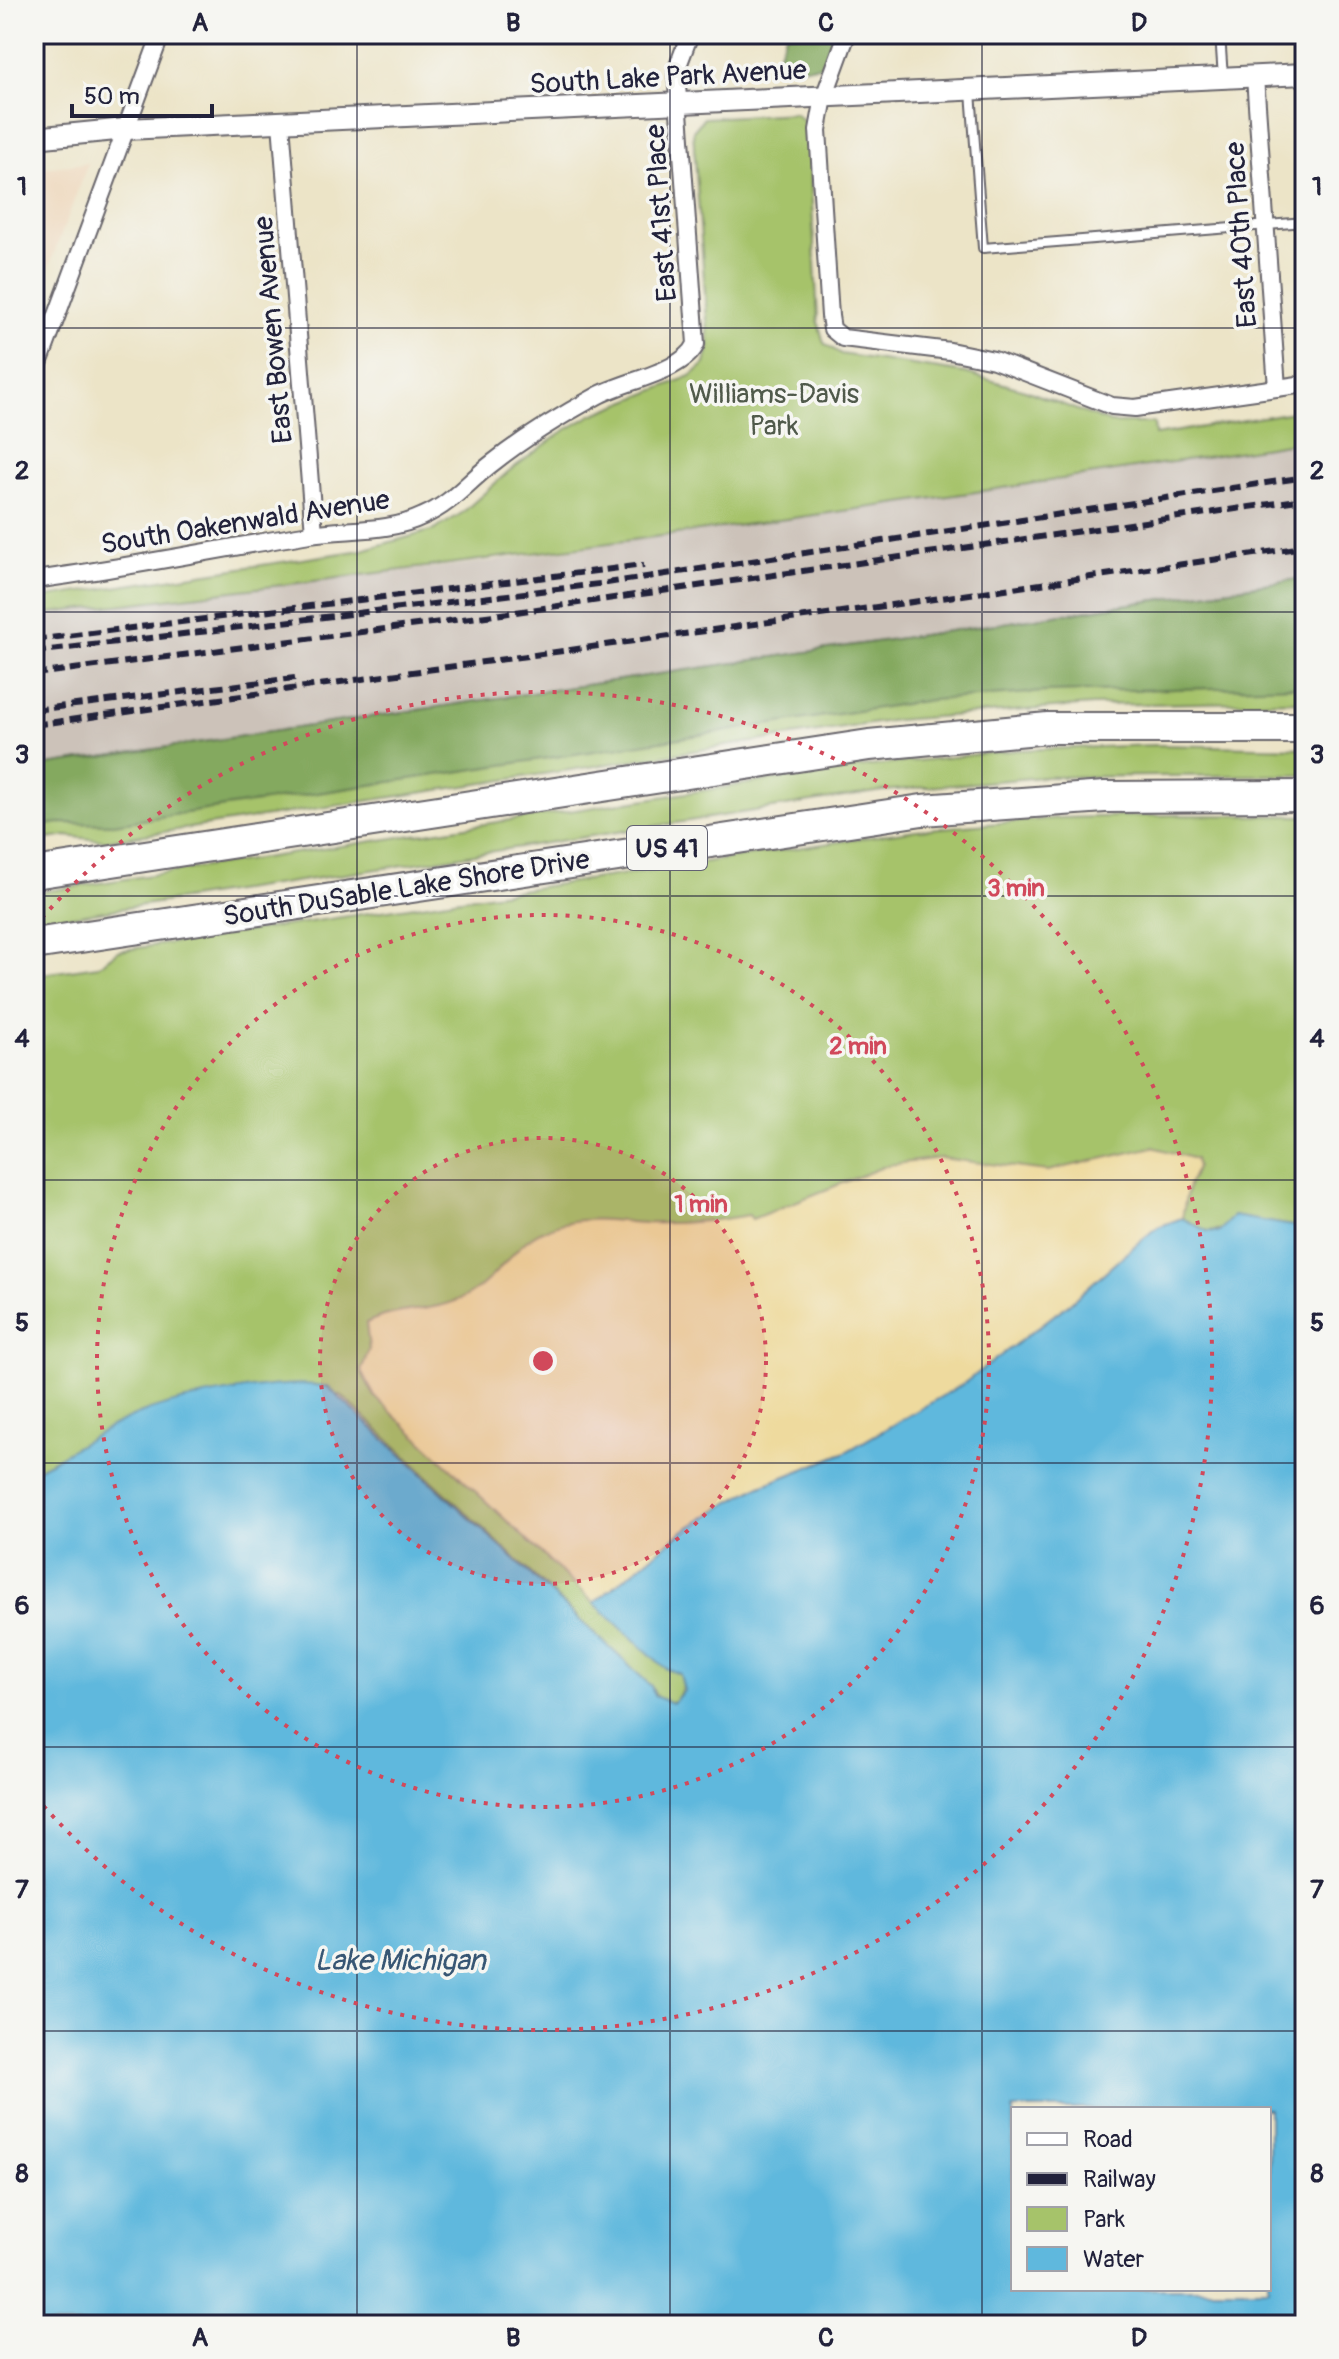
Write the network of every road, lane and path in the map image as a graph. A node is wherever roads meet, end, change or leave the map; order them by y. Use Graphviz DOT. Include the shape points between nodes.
graph roads {
  1 [pos="138,34"];
  2 [pos="690,34"];
  3 [pos="847,34"];
  4 [pos="1220,34"];
  5 [pos="160,38"];
  6 [pos="1305,74"];
  7 [pos="1255,77"];
  8 [pos="1223,79"];
  9 [pos="971,90"];
  10 [pos="824,97"];
  11 [pos="679,102"];
  12 [pos="281,123"];
  13 [pos="126,129"];
  14 [pos="34,138"];
  15 [pos="1305,222"];
  16 [pos="1266,226"];
  17 [pos="696,344"];
  18 [pos="34,377"];
  19 [pos="1305,384"];
  20 [pos="1277,388"];
  21 [pos="314,533"];
  22 [pos="34,580"];
  23 [pos="1305,728"];
  24 [pos="1305,796"];
  25 [pos="34,873"];
  26 [pos="34,944"];
  1 -- 5 [label="lane"];
  2 -- 11 [label="street, East 41st Place" via="676,71"];
  3 -- 10 [label="street"];
  4 -- 8 [label="lane"];
  5 -- 13 [label="street"];
  6 -- 7 [label="street, South Lake Park Avenue"];
  7 -- 8 [label="street, South Lake Park Avenue"];
  7 -- 16 [label="street, East 40th Place"];
  8 -- 9 [label="street, South Lake Park Avenue"];
  9 -- 10 [label="street, South Lake Park Avenue"];
  9 -- 16 [label="lane" via="983,248"];
  10 -- 11 [label="street, South Lake Park Avenue"];
  10 -- 20 [label="street" via="818,130 830,316 832,329 843,338 994,360 1112,406 1135,408"];
  11 -- 12 [label="street, South Lake Park Avenue"];
  11 -- 17 [label="street, East 41st Place"];
  12 -- 13 [label="street, South Lake Park Avenue"];
  12 -- 21 [label="street, East Bowen Avenue"];
  13 -- 14 [label="street, South Lake Park Avenue"];
  13 -- 18 [label="street"];
  15 -- 16 [label="lane"];
  16 -- 20 [label="street, East 40th Place"];
  17 -- 21 [label="street, South Oakenwald Avenue" via="678,364 628,381 544,426 447,505 393,526"];
  19 -- 20 [label="street"];
  21 -- 22 [label="street, South Oakenwald Avenue"];
  23 -- 25 [label="highway" via="1048,728 884,743"];
  24 -- 26 [label="highway, South DuSable Lake Shore Drive / US 41" via="1105,797 922,810"];
}
